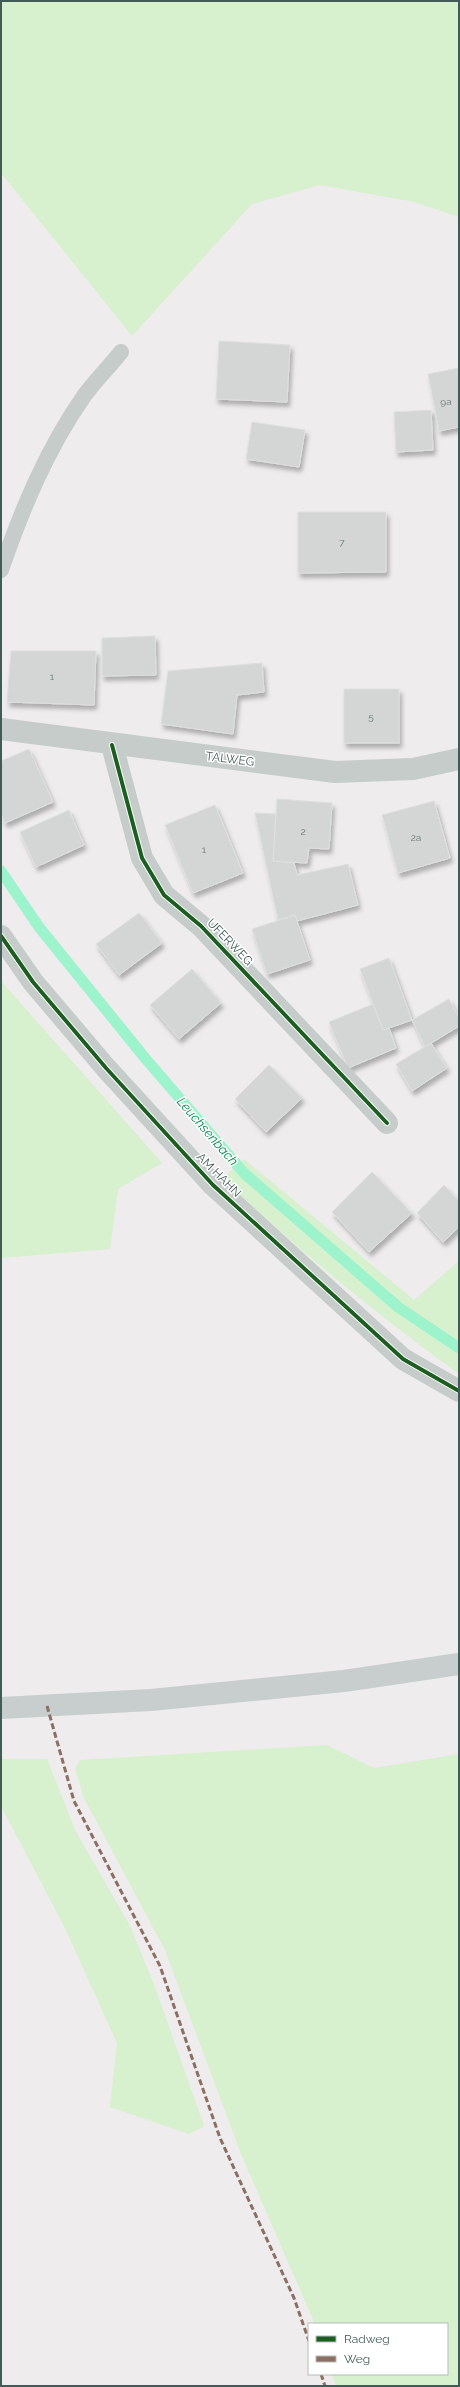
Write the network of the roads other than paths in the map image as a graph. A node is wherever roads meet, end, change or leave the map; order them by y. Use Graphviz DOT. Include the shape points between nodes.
graph roads {
  1 [pos="121,352"];
  2 [pos="1,570"];
  3 [pos="1,729"];
  4 [pos="112,744"];
  5 [pos="459,758"];
  6 [pos="1,936"];
  7 [pos="387,1123"];
  8 [pos="459,1391"];
  9 [pos="459,1664"];
  10 [pos="1,1708"];
  1 -- 2 [label="lane" via="84,396 50,453 20,513"];
  3 -- 4 [label="street, TALWEG"];
  4 -- 5 [label="street, TALWEG" via="336,772 413,769"];
  4 -- 7 [label="street, UFERWEG" via="142,858 164,895 201,926"];
  6 -- 8 [label="street, AM HAHN" via="33,982 106,1068 213,1185 403,1359"];
  9 -- 10 [label="main road" via="329,1683 151,1700"];
}
